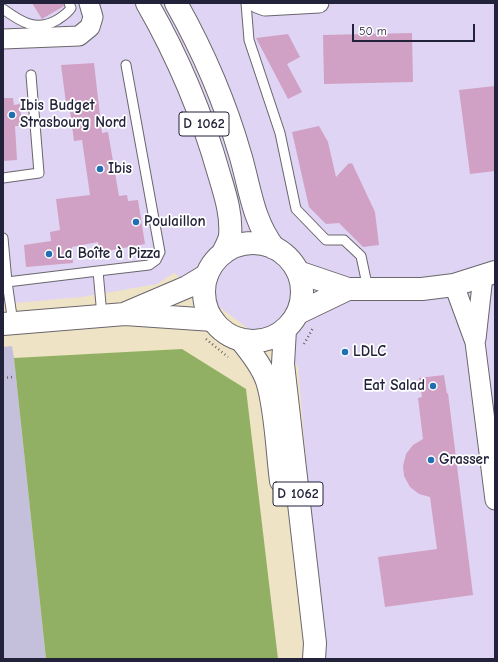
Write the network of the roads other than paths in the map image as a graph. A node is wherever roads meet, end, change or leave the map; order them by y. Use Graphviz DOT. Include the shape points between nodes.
graph roads {
  1 [pos="69,3"];
  2 [pos="89,3"];
  3 [pos="147,3"];
  4 [pos="176,3"];
  5 [pos="246,3"];
  6 [pos="257,3"];
  7 [pos="318,3"];
  8 [pos="285,4"];
  9 [pos="3,9"];
  10 [pos="3,39"];
  11 [pos="126,65"];
  12 [pos="30,75"];
  13 [pos="3,178"];
  14 [pos="3,238"];
  15 [pos="274,248"];
  16 [pos="223,253"];
  17 [pos="98,271"];
  18 [pos="298,272"];
  19 [pos="489,274"];
  20 [pos="207,276"];
  21 [pos="7,282"];
  22 [pos="454,285"];
  23 [pos="358,289"];
  24 [pos="125,314"];
  25 [pos="102,317"];
  26 [pos="213,320"];
  27 [pos="292,321"];
  28 [pos="8,323"];
  29 [pos="240,340"];
  30 [pos="475,342"];
  31 [pos="495,500"];
  32 [pos="306,659"];
  33 [pos="314,659"];
  1 -- 9 [label="lane" via="71,8 68,14 41,27 24,23"];
  2 -- 10 [label="street" via="94,17 90,27 78,36"];
  3 -- 16 [label="main road, D 1062" via="184,75 215,161 230,219 229,238"];
  4 -- 15 [label="main road, D 1062" via="221,96 240,154 258,223"];
  5 -- 23 [label="lane" via="249,40 280,133 296,209 326,240 344,240 361,256"];
  6 -- 8 [label="street" via="265,6"];
  7 -- 8 [label="street"];
  11 -- 17 [label="lane" via="160,252 156,260 149,265"];
  12 -- 13 [label="lane" via="39,173"];
  14 -- 21 [label="lane"];
  15 -- 16 [label="main road" via="253,243"];
  15 -- 18 [label="main road" via="292,262"];
  16 -- 20 [label="main road"];
  17 -- 21 [label="lane"];
  17 -- 25 [label="lane"];
  18 -- 23 [label="main road"];
  18 -- 27 [label="main road" via="302,299"];
  19 -- 22 [label="main road"];
  19 -- 30 [label="street"];
  20 -- 24 [label="main road"];
  20 -- 26 [label="main road" via="204,291 206,306"];
  21 -- 28 [label="lane"];
  22 -- 23 [label="main road" via="422,289"];
  22 -- 30 [label="street"];
  23 -- 27 [label="main road"];
  24 -- 25 [label="main road"];
  24 -- 26 [label="main road"];
  25 -- 28 [label="main road"];
  26 -- 29 [label="main road" via="225,332"];
  27 -- 29 [label="main road" via="272,338"];
  27 -- 33 [label="main road, D 1062" via="283,364 315,643"];
  29 -- 32 [label="main road, D 1062" via="266,379 270,394 302,645"];
  30 -- 31 [label="street"];
}
